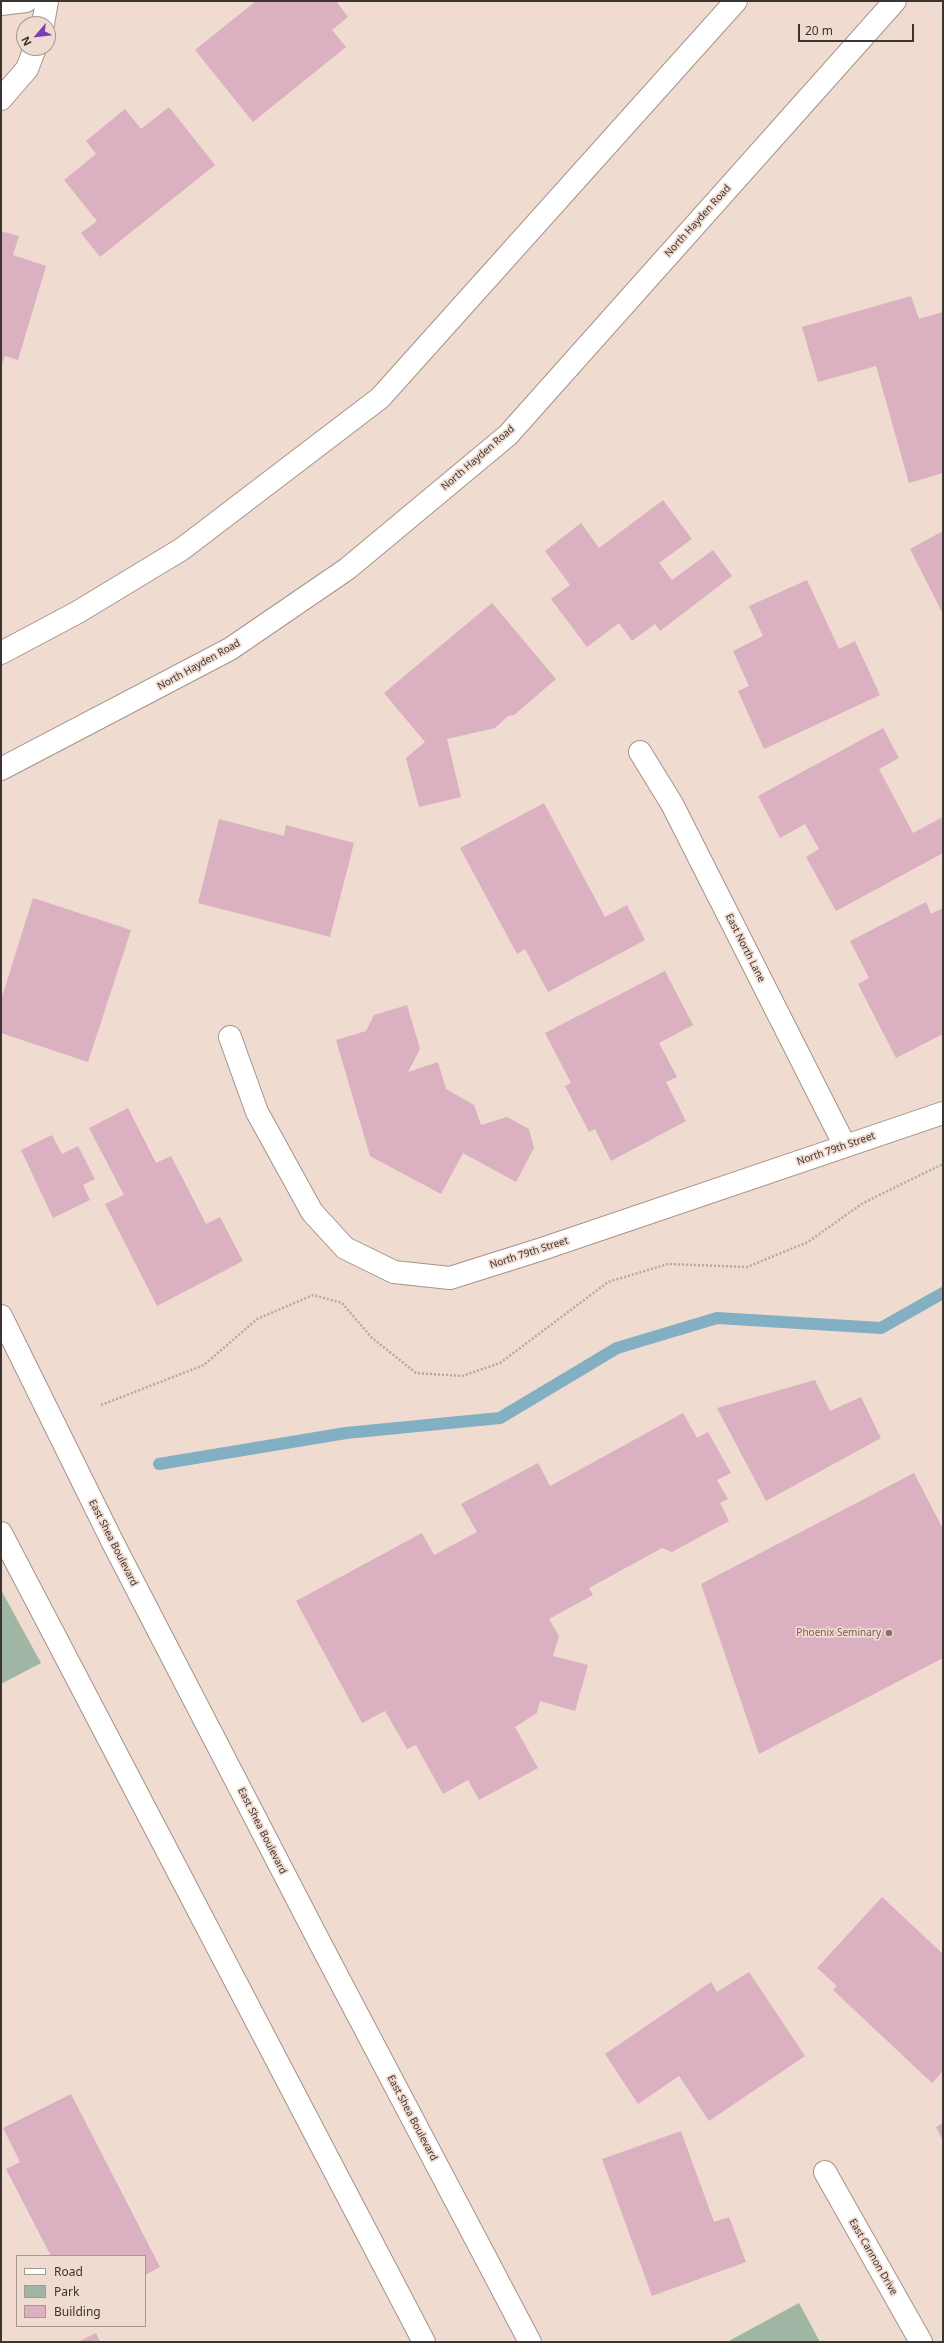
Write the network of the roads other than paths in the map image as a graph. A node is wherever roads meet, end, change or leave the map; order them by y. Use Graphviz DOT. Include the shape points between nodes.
graph roads {
  1 [pos="26,1"];
  2 [pos="46,1"];
  3 [pos="736,1"];
  4 [pos="895,1"];
  5 [pos="1,4"];
  6 [pos="44,16"];
  7 [pos="32,56"];
  8 [pos="1,99"];
  9 [pos="1,653"];
  10 [pos="640,752"];
  11 [pos="1,769"];
  12 [pos="230,1037"];
  13 [pos="943,1113"];
  14 [pos="845,1146"];
  15 [pos="1,1316"];
  16 [pos="1,1532"];
  17 [pos="825,2172"];
  18 [pos="424,2342"];
  19 [pos="530,2342"];
  20 [pos="921,2342"];
  1 -- 5 [label="main road"];
  2 -- 6 [label="main road"];
  3 -- 9 [label="main road" via="380,398 182,549 78,612"];
  4 -- 11 [label="main road, North Hayden Road" via="508,435 347,569 230,649"];
  7 -- 8 [label="main road" via="27,69"];
  10 -- 14 [label="main road, East North Lane" via="672,804"];
  12 -- 14 [label="main road, North 79th Street" via="257,1112 312,1212 345,1248 394,1272 450,1278"];
  13 -- 14 [label="main road, North 79th Street"];
  15 -- 19 [label="main road, East Shea Boulevard" via="112,1541"];
  16 -- 18 [label="main road"];
  17 -- 20 [label="main road, East Cannon Drive"];
}
